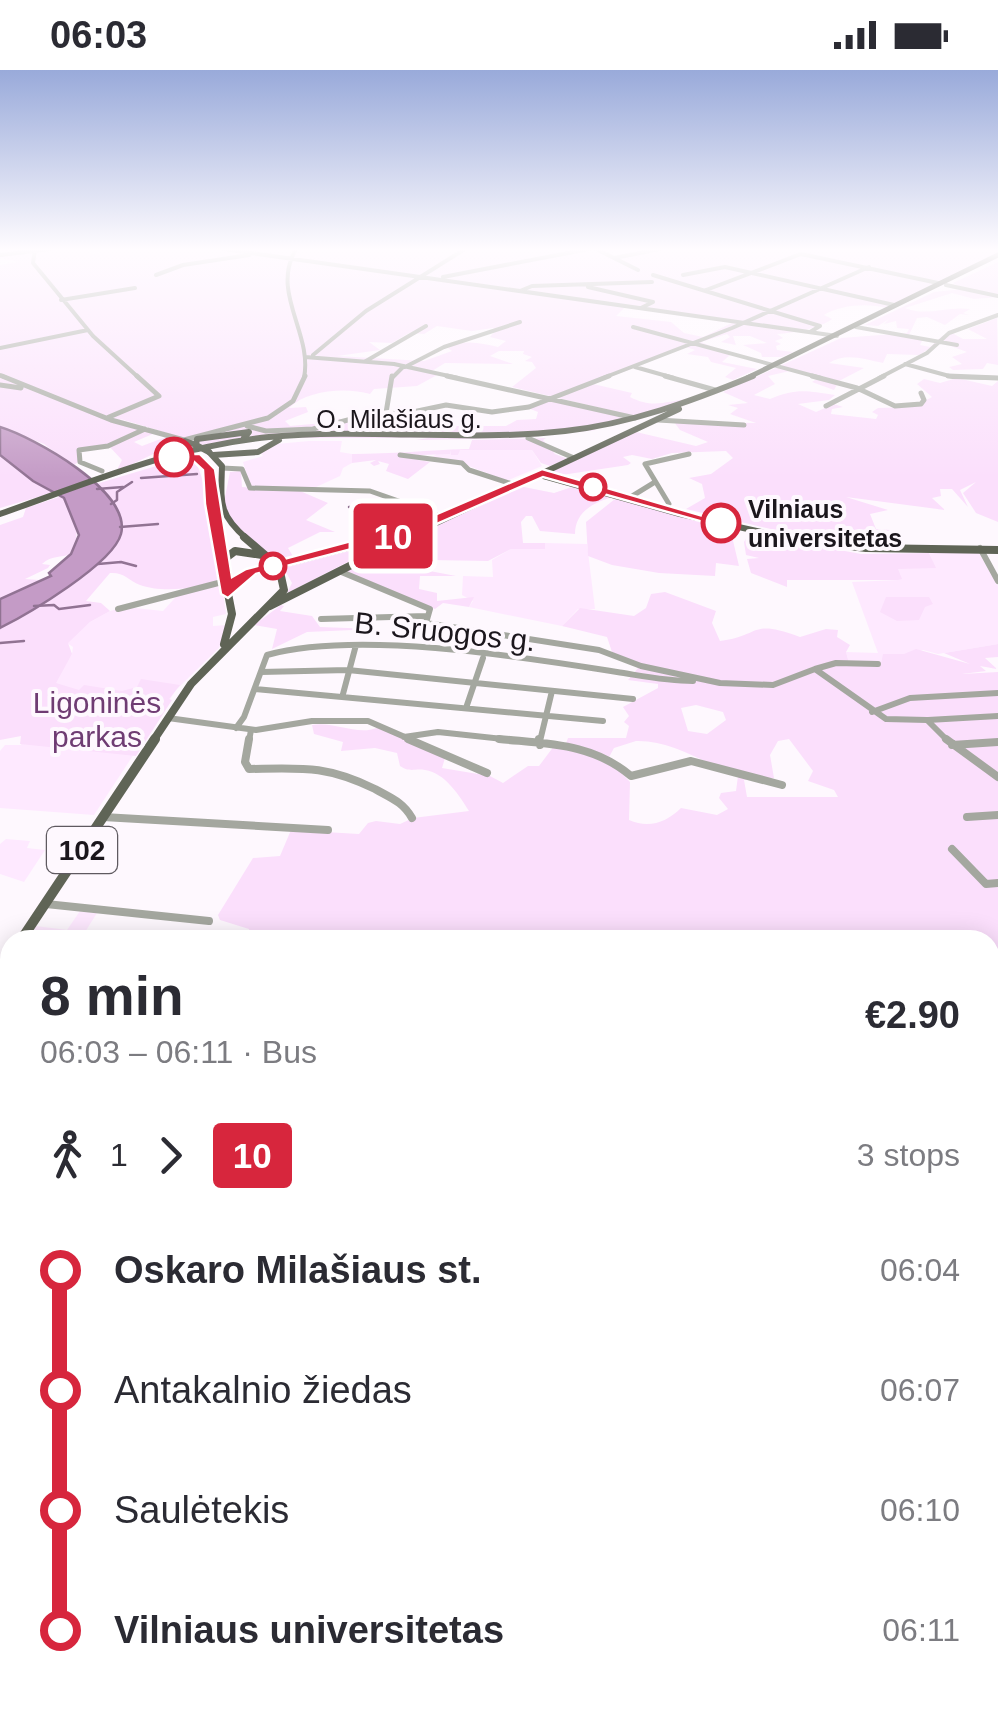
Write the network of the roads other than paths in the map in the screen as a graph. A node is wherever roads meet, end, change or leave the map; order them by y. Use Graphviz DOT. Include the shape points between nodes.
graph roads {
  1 [pos="84,326"];
  2 [pos="295,326"];
  3 [pos="348,326"];
  4 [pos="426,326"];
  5 [pos="509,326"];
  6 [pos="735,326"];
  7 [pos="767,326"];
  8 [pos="818,326"];
  9 [pos="854,326"];
  10 [pos="859,326"];
  11 [pos="973,326"];
  12 [pos="633,327"];
  13 [pos="856,327"];
  14 [pos="88,330"];
  15 [pos="810,332"];
  16 [pos="835,336"];
  17 [pos="937,341"];
  18 [pos="691,344"];
  19 [pos="957,346"];
  20 [pos="0,348"];
  21 [pos="308,357"];
  22 [pos="366,362"];
  23 [pos="905,364"];
  24 [pos="774,365"];
  25 [pos="405,366"];
  26 [pos="635,367"];
  27 [pos="0,374"];
  28 [pos="998,378"];
  29 [pos="0,384"];
  30 [pos="858,388"];
  31 [pos="30,389"];
  32 [pos="715,390"];
  33 [pos="920,393"];
  34 [pos="556,399"];
  35 [pos="826,406"];
  36 [pos="386,414"];
  37 [pos="662,415"];
  38 [pos="109,418"];
  39 [pos="744,424"];
  40 [pos="635,425"];
  41 [pos="247,426"];
  42 [pos="146,429"];
  43 [pos="600,429"];
  44 [pos="216,433"];
  45 [pos="206,436"];
  46 [pos="474,438"];
  47 [pos="549,439"];
  48 [pos="279,440"];
  49 [pos="185,441"];
  50 [pos="235,441"];
  51 [pos="250,443"];
  52 [pos="196,445"];
  53 [pos="269,445"];
  54 [pos="211,453"];
  55 [pos="688,454"];
  56 [pos="400,455"];
  57 [pos="178,456"];
  58 [pos="235,456"];
  59 [pos="574,458"];
  60 [pos="131,469"];
  61 [pos="222,469"];
  62 [pos="102,471"];
  63 [pos="540,474"];
  64 [pos="655,482"];
  65 [pos="516,485"];
  66 [pos="221,488"];
  67 [pos="629,498"];
  68 [pos="666,509"];
  69 [pos="456,512"];
  70 [pos="0,514"];
  71 [pos="213,514"];
  72 [pos="444,517"];
  73 [pos="356,546"];
  74 [pos="981,549"];
  75 [pos="998,549"];
  76 [pos="372,554"];
  77 [pos="268,556"];
  78 [pos="223,560"];
  79 [pos="338,570"];
  80 [pos="226,581"];
  81 [pos="998,581"];
  82 [pos="228,594"];
  83 [pos="270,606"];
  84 [pos="118,609"];
  85 [pos="232,614"];
  86 [pos="258,616"];
  87 [pos="426,616"];
  88 [pos="321,619"];
  89 [pos="356,645"];
  90 [pos="483,658"];
  91 [pos="212,661"];
  92 [pos="878,664"];
  93 [pos="815,669"];
  94 [pos="348,670"];
  95 [pos="261,672"];
  96 [pos="698,679"];
  97 [pos="475,682"];
  98 [pos="255,689"];
  99 [pos="552,690"];
  100 [pos="998,693"];
  101 [pos="342,694"];
  102 [pos="633,699"];
  103 [pos="466,708"];
  104 [pos="872,712"];
  105 [pos="545,715"];
  106 [pos="998,716"];
  107 [pos="168,718"];
  108 [pos="928,720"];
  109 [pos="603,721"];
  110 [pos="236,728"];
  111 [pos="252,730"];
  112 [pos="404,738"];
  113 [pos="998,742"];
  114 [pos="540,745"];
  115 [pos="952,746"];
  116 [pos="998,767"];
  117 [pos="984,768"];
  118 [pos="487,773"];
  119 [pos="998,777"];
  120 [pos="782,785"];
  121 [pos="998,815"];
  122 [pos="104,817"];
  123 [pos="967,817"];
  124 [pos="412,818"];
  125 [pos="328,830"];
  126 [pos="952,849"];
  127 [pos="998,884"];
  128 [pos="46,904"];
  129 [pos="208,921"];
  130 [pos="28,930"];
  1 -- 14 [label="street"];
  2 -- 21 [label="street"];
  3 -- 21 [label="street"];
  4 -- 22 [label="street"];
  5 -- 25 [label="street"];
  6 -- 18 [label="street"];
  7 -- 15 [label="street"];
  8 -- 15 [label="street"];
  9 -- 16 [label="main road"];
  10 -- 13 [label="main road"];
  11 -- 17 [label="street"];
  12 -- 18 [label="street"];
  13 -- 16 [label="main road"];
  13 -- 17 [label="street"];
  14 -- 20 [label="street"];
  14 -- 38 [label="street" via="159,396"];
  15 -- 16 [label="street"];
  16 -- 24 [label="main road"];
  17 -- 19 [label="street"];
  17 -- 23 [label="street"];
  18 -- 24 [label="street"];
  18 -- 26 [label="street"];
  21 -- 22 [label="street"];
  21 -- 41 [label="street" via="295,396 276,414"];
  22 -- 25 [label="street"];
  23 -- 28 [label="street"];
  23 -- 30 [label="street"];
  24 -- 30 [label="street"];
  24 -- 32 [label="main road"];
  24 -- 37 [label="main road"];
  25 -- 34 [label="street"];
  25 -- 36 [label="street" via="392,374"];
  26 -- 32 [label="street"];
  26 -- 34 [label="street"];
  27 -- 31 [label="street"];
  29 -- 31 [label="street"];
  30 -- 33 [label="street" via="898,407 921,404"];
  30 -- 35 [label="street"];
  31 -- 38 [label="street"];
  32 -- 37 [label="main road"];
  34 -- 36 [label="street" via="498,412 446,405"];
  34 -- 40 [label="street"];
  36 -- 41 [label="street" via="313,429"];
  37 -- 39 [label="street"];
  37 -- 40 [label="main road"];
  37 -- 40 [label="main road" via="650,414"];
  38 -- 42 [label="street"];
  40 -- 43 [label="main road, O. Milašiaus g."];
  40 -- 43 [label="main road, O. Milašiaus g."];
  40 -- 59 [label="main road"];
  41 -- 44 [label="street"];
  42 -- 49 [label="street"];
  42 -- 62 [label="street" via="110,446 79,450 80,462"];
  43 -- 46 [label="main road, O. Milašiaus g."];
  43 -- 47 [label="main road, O. Milašiaus g."];
  44 -- 45 [label="street"];
  44 -- 49 [label="street"];
  45 -- 50 [label="main road" via="250,434"];
  45 -- 52 [label="main road"];
  46 -- 47 [label="main road, O. Milašiaus g."];
  46 -- 48 [label="main road, O. Milašiaus g."];
  46 -- 50 [label="main road, O. Milašiaus g." via="322,434"];
  47 -- 59 [label="street"];
  48 -- 51 [label="main road, O. Milašiaus g."];
  48 -- 53 [label="main road"];
  49 -- 52 [label="main road"];
  49 -- 60 [label="main road"];
  50 -- 60 [label="main road, O. Milašiaus g."];
  51 -- 53 [label="main road"];
  51 -- 57 [label="main road, O. Milašiaus g."];
  52 -- 54 [label="main road, bridge"];
  53 -- 58 [label="main road"];
  54 -- 58 [label="main road"];
  54 -- 61 [label="main road"];
  55 -- 64 [label="street" via="645,464"];
  56 -- 65 [label="street" via="462,464"];
  57 -- 60 [label="main road, O. Milašiaus g."];
  57 -- 71 [label="main road" via="196,456 207,466"];
  58 -- 61 [label="main road"];
  59 -- 63 [label="main road"];
  60 -- 70 [label="main road, O. Milašiaus g."];
  61 -- 66 [label="main road"];
  61 -- 72 [label="street" via="242,469 250,488 370,490"];
  63 -- 65 [label="main road"];
  63 -- 67 [label="main road"];
  63 -- 68 [label="main road"];
  64 -- 67 [label="street"];
  64 -- 68 [label="street"];
  65 -- 69 [label="main road"];
  66 -- 71 [label="main road"];
  66 -- 77 [label="main road" via="226,522"];
  67 -- 68 [label="main road"];
  68 -- 74 [label="main road" via="823,544"];
  69 -- 72 [label="main road"];
  69 -- 76 [label="main road"];
  71 -- 78 [label="main road"];
  72 -- 73 [label="main road"];
  73 -- 76 [label="main road"];
  73 -- 82 [label="main road, bridge" via="262,568 238,579"];
  74 -- 75 [label="main road"];
  74 -- 81 [label="street"];
  76 -- 79 [label="main road"];
  77 -- 78 [label="main road" via="239,551"];
  77 -- 83 [label="main road" via="285,584"];
  78 -- 80 [label="main road"];
  79 -- 83 [label="main road"];
  79 -- 87 [label="street" via="430,609"];
  80 -- 82 [label="main road"];
  80 -- 84 [label="street"];
  82 -- 85 [label="main road"];
  83 -- 86 [label="main road"];
  85 -- 86 [label="main road" via="240,622"];
  85 -- 91 [label="main road, 102" via="230,633"];
  86 -- 91 [label="main road, 102"];
  87 -- 88 [label="street"];
  87 -- 96 [label="street" via="426,622 599,650"];
  89 -- 90 [label="street, B. Sruogos g."];
  89 -- 94 [label="street"];
  89 -- 95 [label="street, B. Sruogos g." via="275,650"];
  90 -- 96 [label="street, B. Sruogos g." via="662,681"];
  90 -- 97 [label="street"];
  91 -- 107 [label="main road, 102"];
  92 -- 93 [label="street" via="836,662"];
  93 -- 96 [label="street" via="772,685"];
  93 -- 104 [label="street"];
  94 -- 95 [label="street"];
  94 -- 97 [label="street"];
  94 -- 101 [label="street"];
  95 -- 98 [label="street"];
  97 -- 99 [label="street"];
  97 -- 103 [label="street"];
  98 -- 101 [label="street"];
  98 -- 110 [label="street"];
  99 -- 102 [label="street"];
  99 -- 105 [label="street"];
  100 -- 104 [label="street" via="910,698"];
  101 -- 103 [label="street"];
  103 -- 105 [label="street"];
  104 -- 108 [label="street" via="890,720"];
  105 -- 109 [label="street"];
  105 -- 114 [label="street"];
  106 -- 108 [label="street"];
  107 -- 110 [label="street"];
  107 -- 122 [label="main road, 102"];
  108 -- 115 [label="street"];
  110 -- 111 [label="street"];
  111 -- 112 [label="street" via="368,721"];
  111 -- 124 [label="street" via="249,769 341,772 404,804"];
  112 -- 114 [label="street" via="443,732"];
  112 -- 118 [label="street"];
  113 -- 115 [label="street"];
  114 -- 120 [label="street" via="591,750 631,776 691,761"];
  115 -- 117 [label="street"];
  116 -- 117 [label="street"];
  117 -- 119 [label="street"];
  121 -- 123 [label="street"];
  122 -- 125 [label="street"];
  122 -- 128 [label="main road, 102"];
  126 -- 127 [label="street" via="986,884"];
  128 -- 129 [label="street"];
  128 -- 130 [label="main road, 102"];
}
